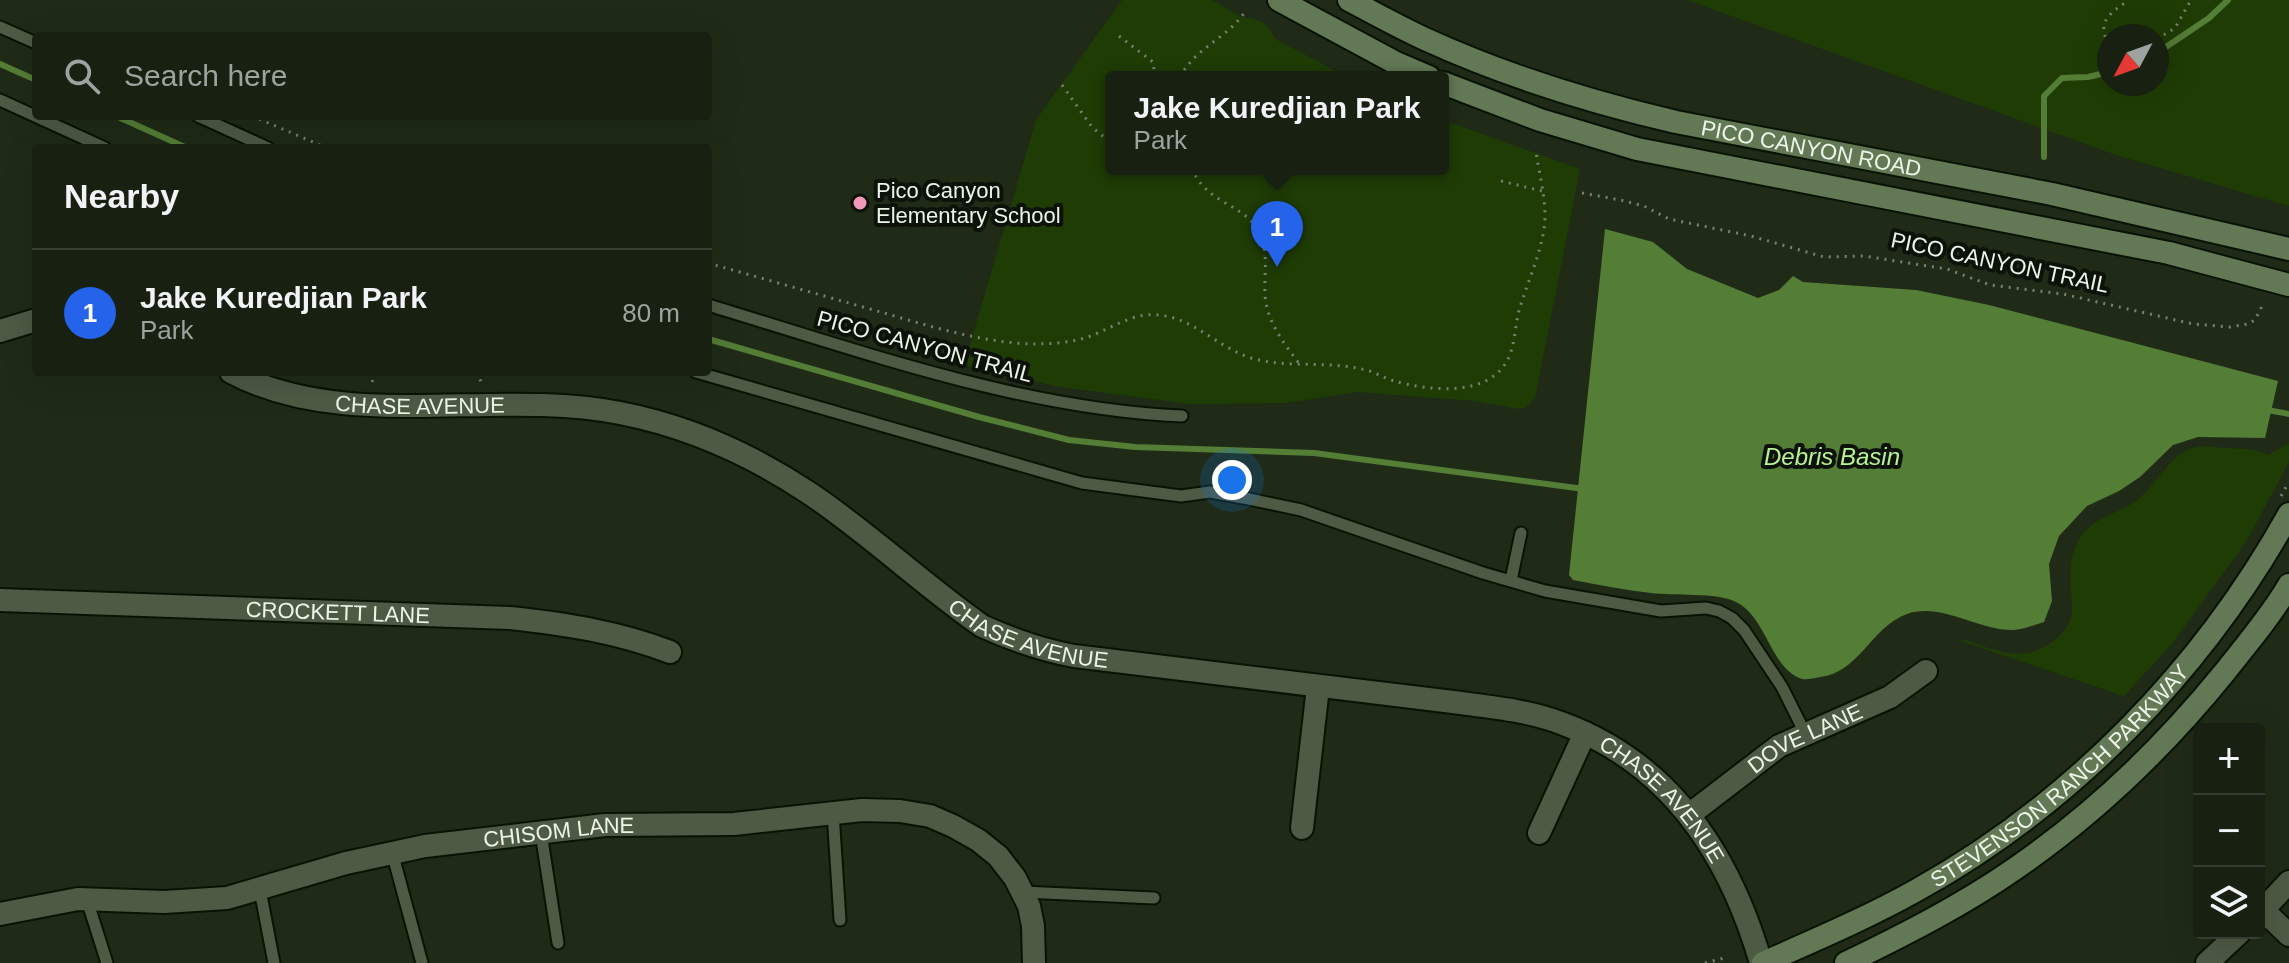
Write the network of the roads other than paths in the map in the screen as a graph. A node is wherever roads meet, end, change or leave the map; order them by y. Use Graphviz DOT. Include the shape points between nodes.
graph roads {
  1 [pos="1279,0"];
  2 [pos="1349,0"];
  3 [pos="0,27"];
  4 [pos="32,41"];
  5 [pos="1416,71"];
  6 [pos="1449,85"];
  7 [pos="0,100"];
  8 [pos="32,115"];
  9 [pos="44,120"];
  10 [pos="207,120"];
  11 [pos="96,144"];
  12 [pos="259,144"];
  13 [pos="2289,249"];
  14 [pos="2289,285"];
  15 [pos="712,306"];
  16 [pos="32,321"];
  17 [pos="0,331"];
  18 [pos="240,376"];
  19 [pos="710,376"];
  20 [pos="1182,416"];
  21 [pos="2282,510"];
  22 [pos="1521,533"];
  23 [pos="1511,580"];
  24 [pos="2289,585"];
  25 [pos="0,600"];
  26 [pos="670,652"];
  27 [pos="1926,671"];
  28 [pos="1318,687"];
  29 [pos="1585,733"];
  30 [pos="1805,733"];
  31 [pos="833,813"];
  32 [pos="1689,815"];
  33 [pos="1302,828"];
  34 [pos="541,833"];
  35 [pos="1539,833"];
  36 [pos="391,851"];
  37 [pos="2289,882"];
  38 [pos="260,890"];
  39 [pos="1022,892"];
  40 [pos="1154,898"];
  41 [pos="87,899"];
  42 [pos="2265,908"];
  43 [pos="0,914"];
  44 [pos="2265,915"];
  45 [pos="840,920"];
  46 [pos="2289,935"];
  47 [pos="2233,939"];
  48 [pos="558,943"];
  49 [pos="107,963"];
  50 [pos="274,963"];
  51 [pos="422,963"];
  52 [pos="1034,963"];
  53 [pos="1762,963"];
  54 [pos="1846,963"];
  55 [pos="2207,963"];
  1 -- 5 [label="main road"];
  2 -- 13 [label="main road, PICO CANYON ROAD" via="1498,69 1617,108 2052,194"];
  3 -- 4 [label="lane"];
  6 -- 14 [label="main road, PICO CANYON ROAD" via="1637,149 2169,253"];
  7 -- 8 [label="lane"];
  9 -- 11 [label="lane"];
  10 -- 12 [label="lane"];
  15 -- 20 [label="lane, PICO CANYON TRAIL" via="985,387 1089,407"];
  16 -- 17 [label="street"];
  18 -- 28 [label="street, CHASE AVENUE" via="323,401 549,404 665,425 781,475 956,608 1012,640 1074,656"];
  19 -- 23 [label="lane" via="1082,483 1181,496 1210,492 1301,510"];
  21 -- 53 [label="main road, STEVENSON RANCH PARKWAY" via="2235,600 2195,654 2091,764 2013,828 1918,890"];
  22 -- 23 [label="lane"];
  23 -- 30 [label="lane" via="1661,611 1706,608 1732,618 1782,687"];
  24 -- 54 [label="main road, STEVENSON RANCH PARKWAY" via="2204,697 2095,807 2015,869"];
  25 -- 26 [label="street, CROCKETT LANE" via="510,618 618,634"];
  27 -- 30 [label="street, DOVE LANE" via="1890,697"];
  28 -- 29 [label="street, CHASE AVENUE" via="1505,710"];
  28 -- 33 [label="street"];
  29 -- 32 [label="street, CHASE AVENUE" via="1643,769"];
  29 -- 35 [label="street"];
  30 -- 32 [label="street, DOVE LANE" via="1757,761"];
  31 -- 34 [label="street, CHISOM LANE" via="734,824 605,825"];
  31 -- 39 [label="street, CHISOM LANE" via="900,811 942,821 998,856"];
  31 -- 45 [label="lane"];
  32 -- 53 [label="street, CHASE AVENUE" via="1724,866"];
  34 -- 36 [label="street, CHISOM LANE"];
  34 -- 48 [label="lane"];
  36 -- 38 [label="street, CHISOM LANE"];
  36 -- 51 [label="lane"];
  37 -- 42 [label="street"];
  38 -- 41 [label="street, CHISOM LANE" via="196,901"];
  38 -- 50 [label="lane"];
  39 -- 40 [label="lane"];
  39 -- 52 [label="street, CHISOM LANE" via="1033,926"];
  41 -- 43 [label="street, CHISOM LANE"];
  41 -- 49 [label="lane"];
  44 -- 46 [label="street"];
  47 -- 55 [label="street"];
}
